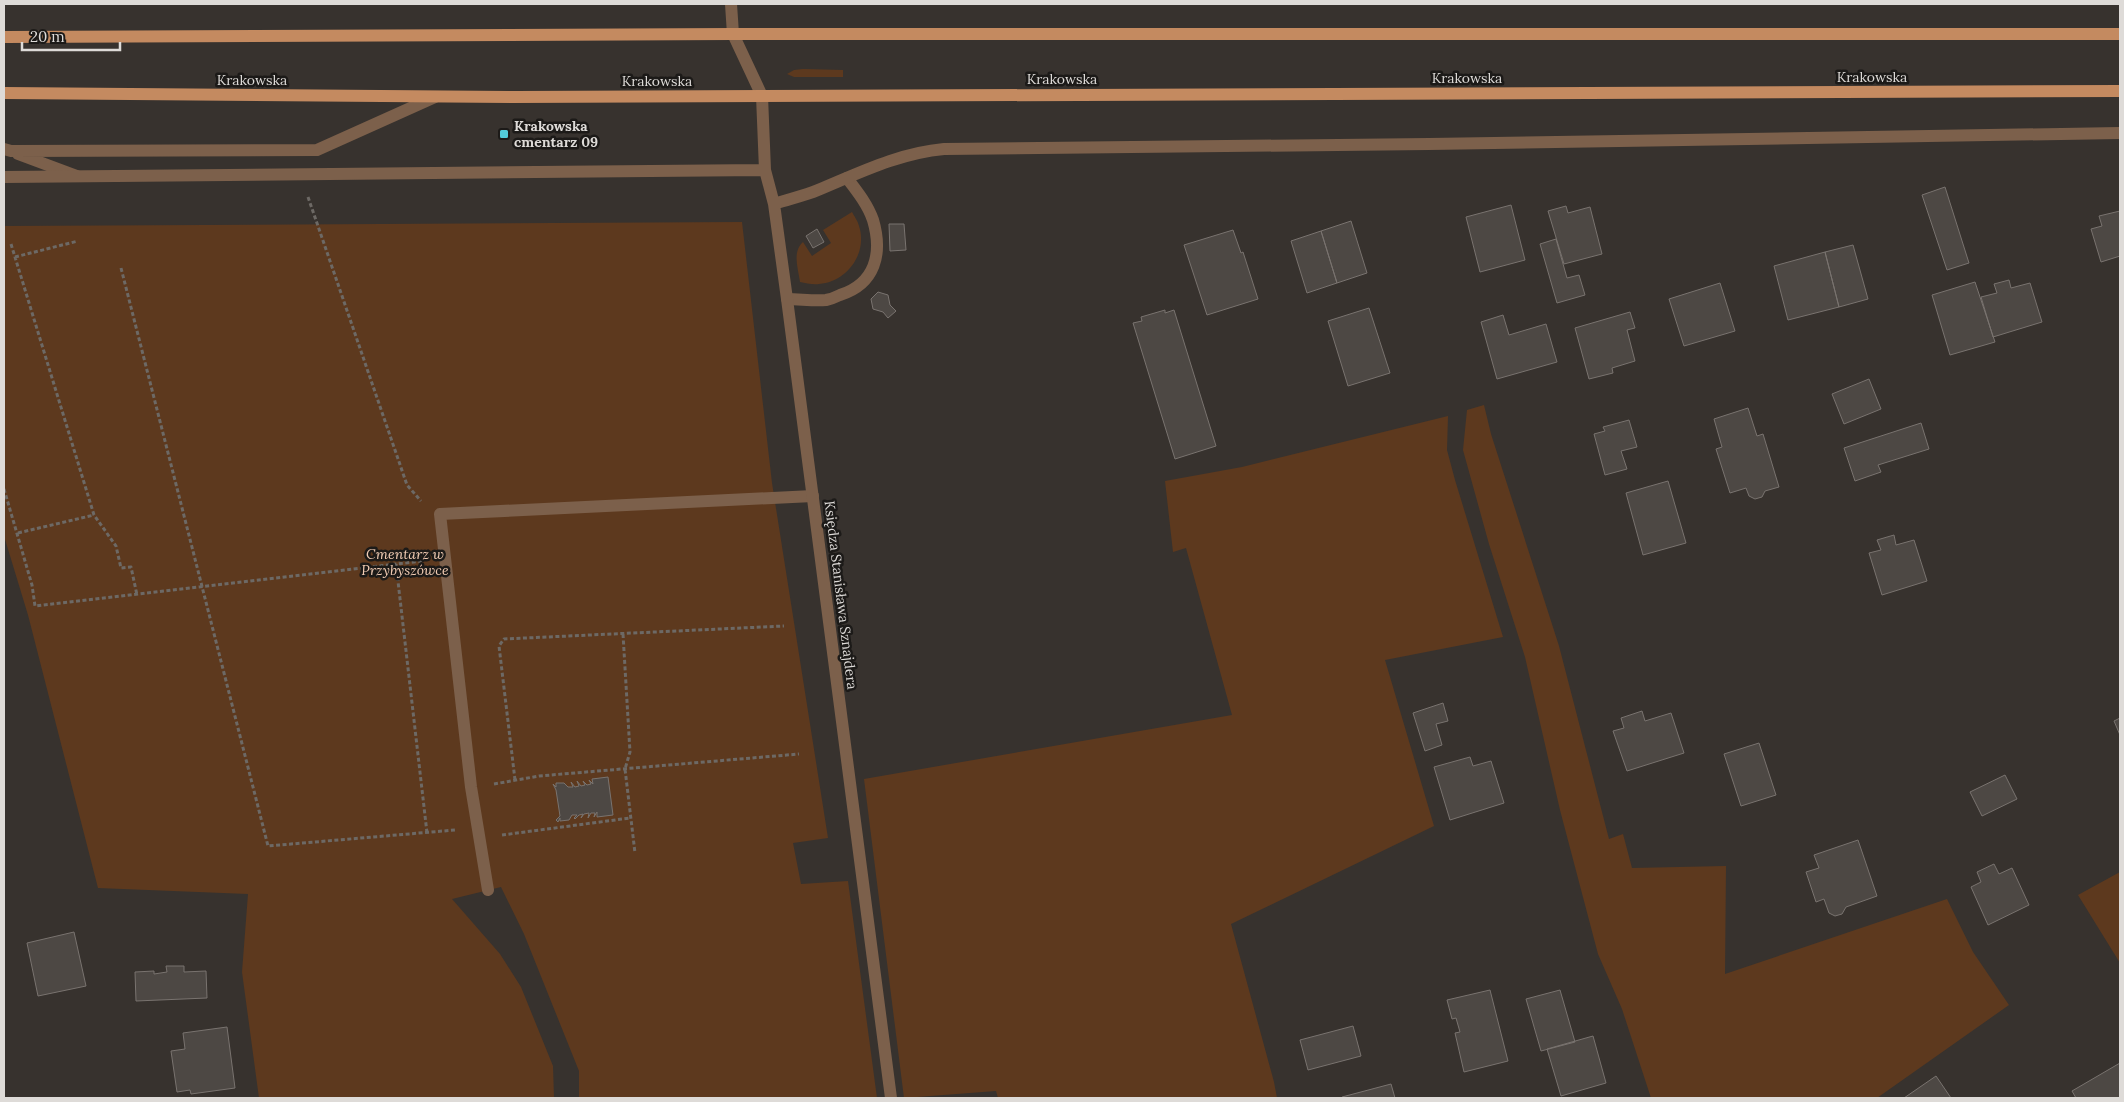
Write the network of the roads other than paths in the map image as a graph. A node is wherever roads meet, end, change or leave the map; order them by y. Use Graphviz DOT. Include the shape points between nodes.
graph roads {
  1 [pos="731,4"];
  2 [pos="733,34"];
  3 [pos="2120,34"];
  4 [pos="4,37"];
  5 [pos="2120,91"];
  6 [pos="4,93"];
  7 [pos="435,96"];
  8 [pos="762,96"];
  9 [pos="2120,133"];
  10 [pos="8,150"];
  11 [pos="764,170"];
  12 [pos="78,176"];
  13 [pos="4,177"];
  14 [pos="847,178"];
  15 [pos="774,204"];
  16 [pos="787,299"];
  17 [pos="813,496"];
  18 [pos="488,890"];
  19 [pos="891,1098"];
  1 -- 2 [label="street"];
  2 -- 3 [label="main road"];
  2 -- 4 [label="main road"];
  2 -- 8 [label="street"];
  5 -- 8 [label="main road, Krakowska"];
  6 -- 7 [label="main road, Krakowska"];
  7 -- 8 [label="main road, Krakowska"];
  7 -- 10 [label="street" via="317,150"];
  8 -- 11 [label="street, Księdza Stanisława Sznajdera"];
  9 -- 14 [label="street" via="944,149 898,158"];
  10 -- 12 [label="street"];
  11 -- 12 [label="street"];
  11 -- 15 [label="street, Księdza Stanisława Sznajdera"];
  12 -- 13 [label="street"];
  14 -- 15 [label="street"];
  14 -- 16 [label="street" via="873,219 876,251 872,272 854,291 827,300"];
  15 -- 16 [label="street, Księdza Stanisława Sznajdera"];
  16 -- 17 [label="street, Księdza Stanisława Sznajdera"];
  17 -- 18 [label="street" via="440,514 471,787"];
  17 -- 19 [label="street, Księdza Stanisława Sznajdera"];
}
